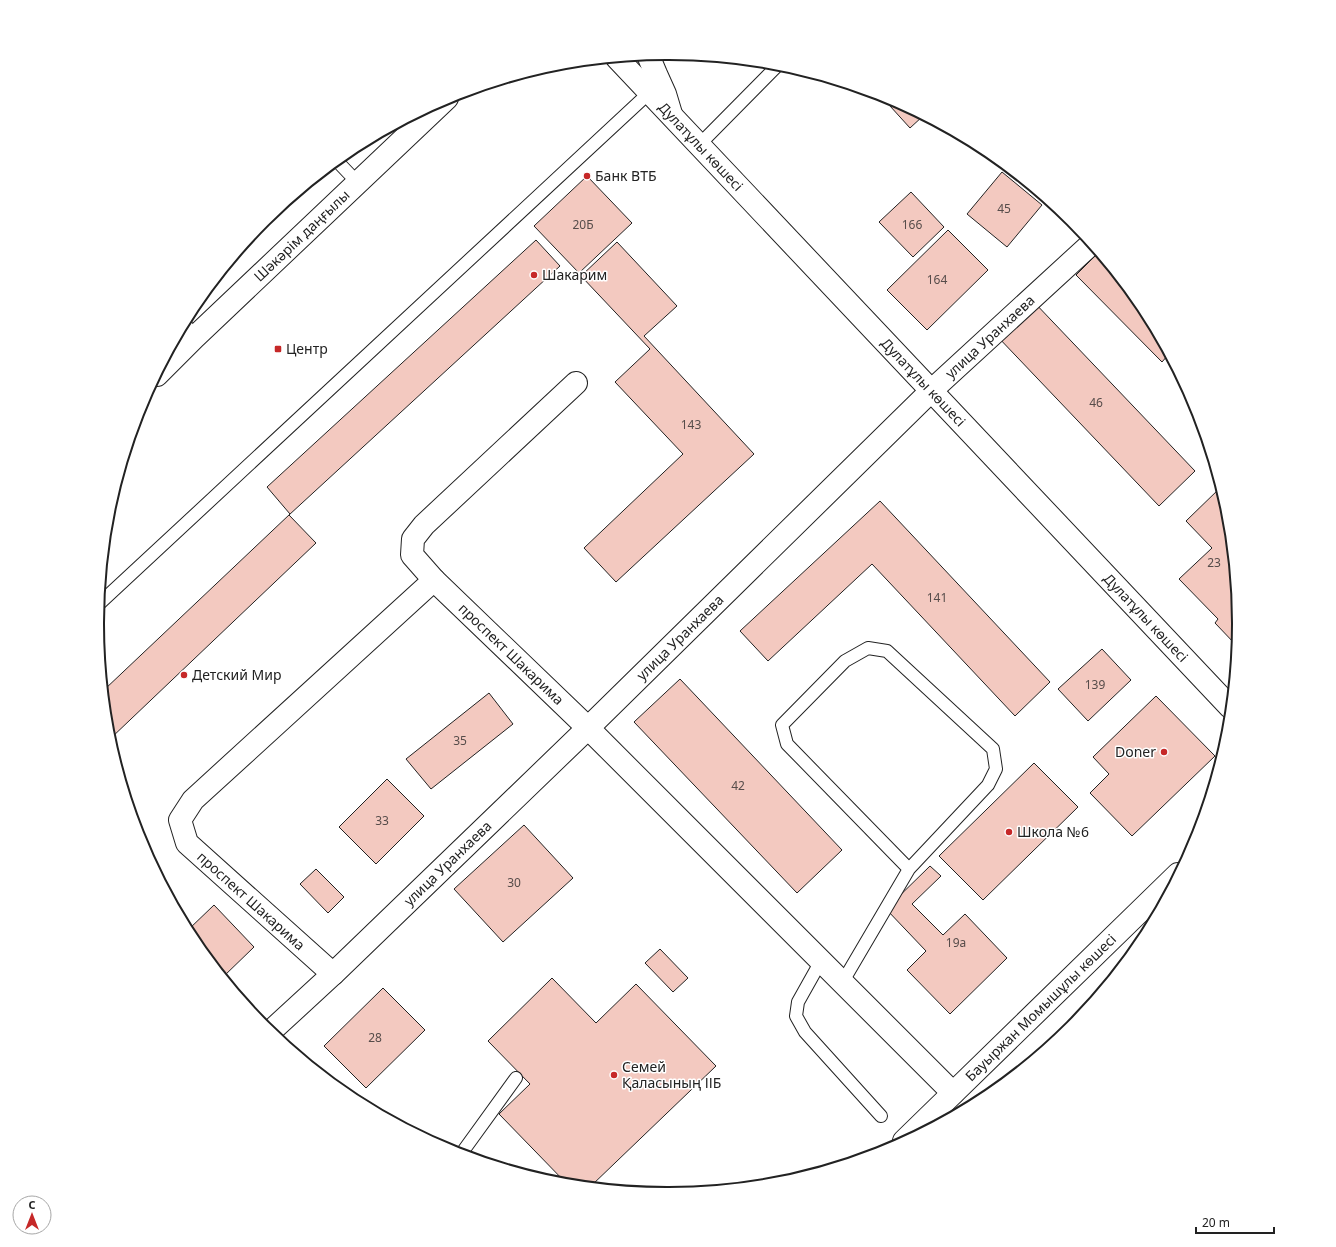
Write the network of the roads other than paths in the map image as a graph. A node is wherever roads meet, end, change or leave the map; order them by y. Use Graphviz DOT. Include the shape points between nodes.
graph roads {
  1 [pos="650,60"];
  2 [pos="621,62"];
  3 [pos="773,70"];
  4 [pos="650,92"];
  5 [pos="432,112"];
  6 [pos="671,114"];
  7 [pos="700,144"];
  8 [pos="340,165"];
  9 [pos="358,183"];
  10 [pos="1087,247"];
  11 [pos="190,330"];
  12 [pos="177,348"];
  13 [pos="576,383"];
  14 [pos="932,390"];
  15 [pos="434,580"];
  16 [pos="105,598"];
  17 [pos="1226,703"];
  18 [pos="588,728"];
  19 [pos="909,869"];
  20 [pos="1167,885"];
  21 [pos="821,961"];
  22 [pos="333,974"];
  23 [pos="842,983"];
  24 [pos="275,1027"];
  25 [pos="516,1078"];
  26 [pos="952,1093"];
  27 [pos="880,1116"];
  28 [pos="915,1130"];
  29 [pos="465,1149"];
  1 -- 6 [label="street"];
  2 -- 4 [label="street, Дулатұлы көшесі"];
  3 -- 7 [label="lane"];
  4 -- 6 [label="street, Дулатұлы көшесі"];
  4 -- 16 [label="lane"];
  5 -- 9 [label="street, Шәкәрім даңғылы"];
  6 -- 7 [label="street, Дулатұлы көшесі"];
  7 -- 14 [label="street, Дулатұлы көшесі"];
  8 -- 9 [label="lane"];
  9 -- 11 [label="street, Шәкәрім даңғылы"];
  10 -- 14 [label="street, улица Уранхаева"];
  11 -- 12 [label="street, Шәкәрім даңғылы"];
  13 -- 15 [label="street, проспект Шакарима" via="424,525 413,539 412,555"];
  14 -- 17 [label="street, Дулатұлы көшесі"];
  14 -- 18 [label="street, улица Уранхаева"];
  15 -- 18 [label="street, проспект Шакарима"];
  15 -- 22 [label="street, проспект Шакарима" via="193,800 180,820 187,843"];
  18 -- 21 [label="street, проспект Шакарима"];
  18 -- 22 [label="street, улица Уранхаева"];
  19 -- 19 [label="lane" via="988,785 996,769 993,749 887,651 868,648 846,661 782,726 786,744"];
  19 -- 23 [label="lane"];
  20 -- 26 [label="street, Бауыржан Момышұлы көшесі"];
  21 -- 23 [label="street, проспект Шакарима"];
  21 -- 27 [label="lane" via="798,1002 796,1016 805,1032"];
  22 -- 24 [label="street, улица Уранхаева"];
  23 -- 26 [label="street, проспект Шакарима"];
  25 -- 29 [label="lane"];
  26 -- 28 [label="street, Бауыржан Момышұлы көшесі"];
}
